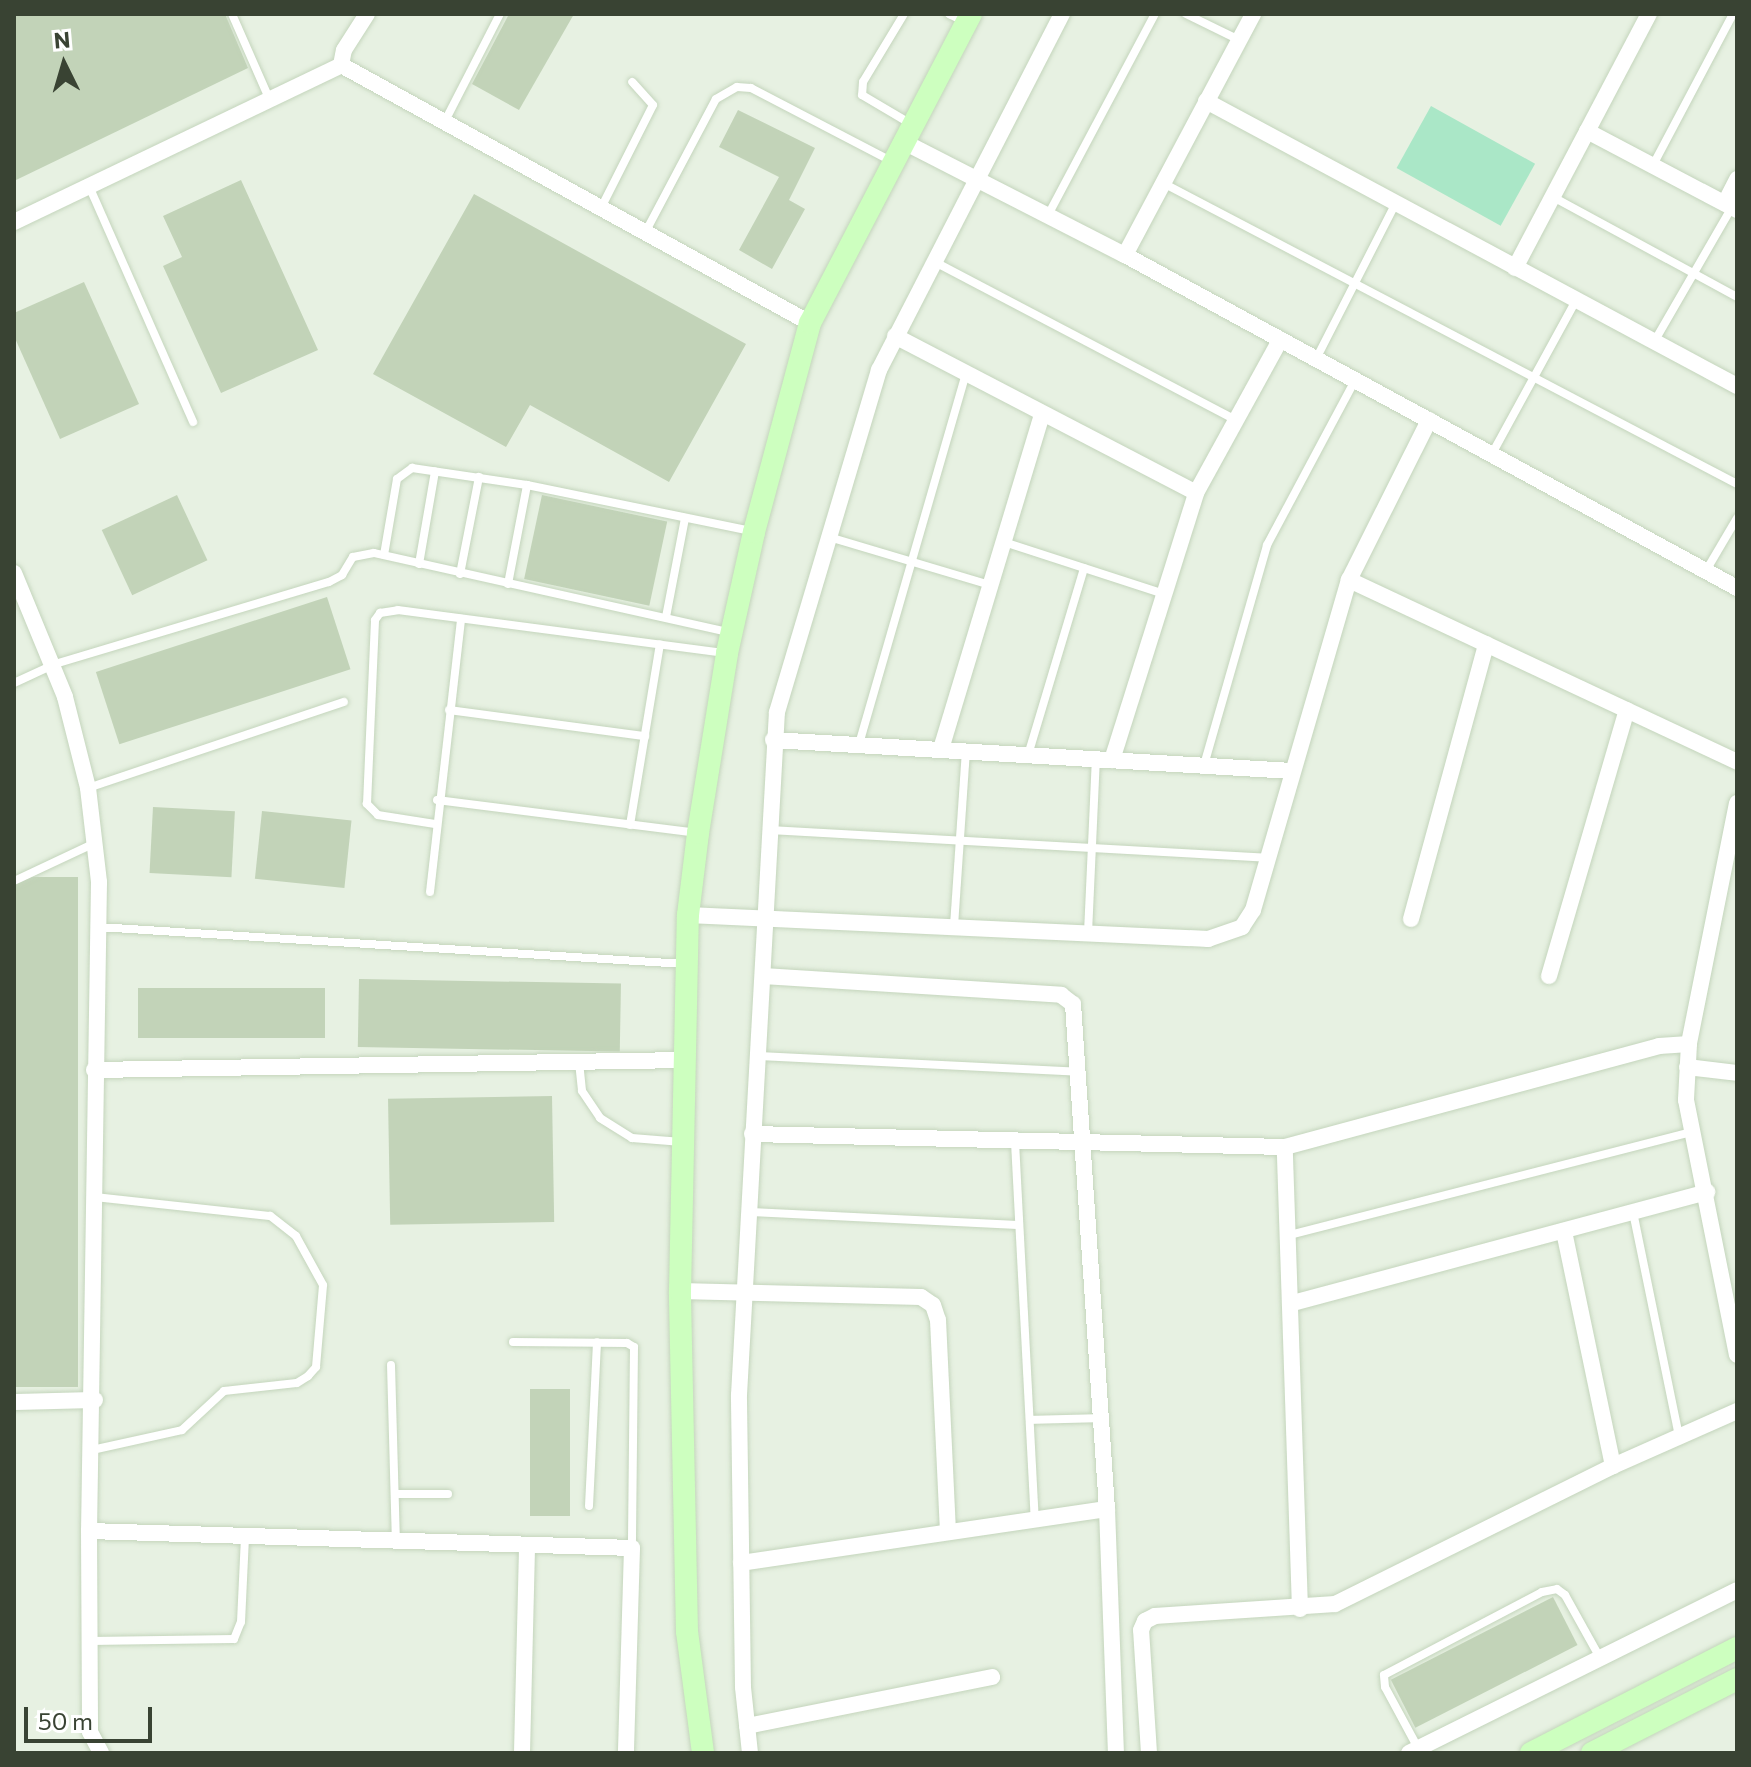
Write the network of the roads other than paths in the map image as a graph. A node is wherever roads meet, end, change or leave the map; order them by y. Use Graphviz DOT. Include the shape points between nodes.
graph roads {
  1 [pos="232,14"];
  2 [pos="367,14"];
  3 [pos="500,14"];
  4 [pos="904,14"];
  5 [pos="1062,14"];
  6 [pos="1155,14"];
  7 [pos="1186,14"];
  8 [pos="1253,14"];
  9 [pos="1733,14"];
  10 [pos="1643,16"];
  11 [pos="962,17"];
  12 [pos="1239,40"];
  13 [pos="341,65"];
  14 [pos="632,82"];
  15 [pos="268,96"];
  16 [pos="1206,101"];
  17 [pos="446,119"];
  18 [pos="1587,131"];
  19 [pos="907,132"];
  20 [pos="891,161"];
  21 [pos="1652,166"];
  22 [pos="976,178"];
  23 [pos="1737,179"];
  24 [pos="1163,183"];
  25 [pos="89,186"];
  26 [pos="1553,197"];
  27 [pos="1396,203"];
  28 [pos="602,206"];
  29 [pos="1731,207"];
  30 [pos="1048,215"];
  31 [pos="14,222"];
  32 [pos="646,231"];
  33 [pos="1125,255"];
  34 [pos="933,261"];
  35 [pos="1515,268"];
  36 [pos="1693,275"];
  37 [pos="1356,281"];
  38 [pos="1737,297"];
  39 [pos="1575,302"];
  40 [pos="810,323"];
  41 [pos="895,336"];
  42 [pos="1280,340"];
  43 [pos="1654,343"];
  44 [pos="1316,359"];
  45 [pos="966,374"];
  46 [pos="1535,376"];
  47 [pos="1355,380"];
  48 [pos="1737,386"];
  49 [pos="1042,415"];
  50 [pos="1236,420"];
  51 [pos="1429,420"];
  52 [pos="193,422"];
  53 [pos="1493,452"];
  54 [pos="435,471"];
  55 [pos="479,477"];
  56 [pos="1737,484"];
  57 [pos="527,485"];
  58 [pos="1196,493"];
  59 [pos="685,518"];
  60 [pos="1737,518"];
  61 [pos="754,532"];
  62 [pos="829,537"];
  63 [pos="1004,542"];
  64 [pos="384,555"];
  65 [pos="912,561"];
  66 [pos="419,564"];
  67 [pos="1084,568"];
  68 [pos="1707,569"];
  69 [pos="14,573"];
  70 [pos="460,574"];
  71 [pos="1349,580"];
  72 [pos="508,584"];
  73 [pos="991,585"];
  74 [pos="1737,588"];
  75 [pos="1164,594"];
  76 [pos="666,617"];
  77 [pos="461,619"];
  78 [pos="730,643"];
  79 [pos="660,644"];
  80 [pos="1486,644"];
  81 [pos="55,664"];
  82 [pos="14,683"];
  83 [pos="344,702"];
  84 [pos="449,710"];
  85 [pos="1627,710"];
  86 [pos="645,736"];
  87 [pos="773,740"];
  88 [pos="859,745"];
  89 [pos="941,749"];
  90 [pos="966,751"];
  91 [pos="1028,755"];
  92 [pos="1104,760"];
  93 [pos="1737,762"];
  94 [pos="1204,766"];
  95 [pos="1292,771"];
  96 [pos="88,788"];
  97 [pos="437,800"];
  98 [pos="1737,803"];
  99 [pos="435,824"];
  100 [pos="630,825"];
  101 [pos="769,830"];
  102 [pos="698,833"];
  103 [pos="959,840"];
  104 [pos="95,843"];
  105 [pos="1093,848"];
  106 [pos="1267,858"];
  107 [pos="14,881"];
  108 [pos="430,892"];
  109 [pos="98,914"];
  110 [pos="688,915"];
  111 [pos="764,917"];
  112 [pos="1411,919"];
  113 [pos="954,926"];
  114 [pos="1088,933"];
  115 [pos="686,964"];
  116 [pos="763,976"];
  117 [pos="1549,976"];
  118 [pos="1689,1044"];
  119 [pos="757,1056"];
  120 [pos="683,1060"];
  121 [pos="579,1062"];
  122 [pos="1687,1067"];
  123 [pos="94,1070"];
  124 [pos="1080,1072"];
  125 [pos="1737,1073"];
  126 [pos="1690,1132"];
  127 [pos="752,1134"];
  128 [pos="682,1142"];
  129 [pos="1015,1142"];
  130 [pos="1084,1144"];
  131 [pos="1285,1147"];
  132 [pos="1707,1192"];
  133 [pos="94,1197"];
  134 [pos="750,1212"];
  135 [pos="1633,1212"];
  136 [pos="1019,1225"];
  137 [pos="1564,1231"];
  138 [pos="1290,1235"];
  139 [pos="680,1291"];
  140 [pos="745,1292"];
  141 [pos="1293,1303"];
  142 [pos="513,1342"];
  143 [pos="597,1342"];
  144 [pos="1737,1355"];
  145 [pos="391,1365"];
  146 [pos="95,1400"];
  147 [pos="14,1402"];
  148 [pos="1737,1411"];
  149 [pos="1101,1418"];
  150 [pos="1030,1420"];
  151 [pos="1679,1437"];
  152 [pos="92,1450"];
  153 [pos="1613,1466"];
  154 [pos="396,1494"];
  155 [pos="448,1494"];
  156 [pos="589,1506"];
  157 [pos="1107,1509"];
  158 [pos="1035,1519"];
  159 [pos="89,1531"];
  160 [pos="948,1532"];
  161 [pos="245,1536"];
  162 [pos="396,1541"];
  163 [pos="527,1545"];
  164 [pos="632,1548"];
  165 [pos="741,1563"];
  166 [pos="1737,1590"];
  167 [pos="1300,1609"];
  168 [pos="89,1641"];
  169 [pos="1737,1648"];
  170 [pos="1601,1659"];
  171 [pos="992,1677"];
  172 [pos="1737,1679"];
  173 [pos="747,1726"];
  174 [pos="1413,1751"];
  175 [pos="101,1753"];
  176 [pos="522,1753"];
  177 [pos="626,1753"];
  178 [pos="703,1753"];
  179 [pos="750,1753"];
  180 [pos="1116,1753"];
  181 [pos="1149,1753"];
  182 [pos="1531,1753"];
  183 [pos="1592,1753"];
  1 -- 15 [label="lane"];
  2 -- 13 [label="street" via="344,50"];
  3 -- 17 [label="lane"];
  4 -- 19 [label="lane" via="863,82 862,95"];
  5 -- 22 [label="street"];
  6 -- 30 [label="lane"];
  7 -- 12 [label="lane"];
  8 -- 12 [label="street"];
  9 -- 21 [label="lane"];
  10 -- 18 [label="street"];
  11 -- 19 [label="street"];
  12 -- 16 [label="street"];
  13 -- 15 [label="street"];
  13 -- 17 [label="street"];
  14 -- 28 [label="lane" via="653,105"];
  15 -- 25 [label="street"];
  16 -- 24 [label="street"];
  16 -- 27 [label="street"];
  17 -- 28 [label="street"];
  18 -- 21 [label="street"];
  18 -- 26 [label="street"];
  19 -- 20 [label="street"];
  19 -- 22 [label="street"];
  20 -- 32 [label="lane" via="751,88 737,87 716,99"];
  20 -- 40 [label="street"];
  21 -- 29 [label="street"];
  22 -- 30 [label="street"];
  22 -- 34 [label="street"];
  23 -- 29 [label="street"];
  24 -- 33 [label="street"];
  24 -- 37 [label="lane"];
  25 -- 31 [label="street"];
  25 -- 52 [label="lane"];
  26 -- 35 [label="street"];
  26 -- 36 [label="lane"];
  27 -- 35 [label="street"];
  27 -- 37 [label="lane"];
  28 -- 32 [label="street"];
  29 -- 36 [label="lane"];
  30 -- 33 [label="street"];
  32 -- 40 [label="street"];
  33 -- 42 [label="street"];
  34 -- 41 [label="street"];
  34 -- 50 [label="lane"];
  35 -- 39 [label="street"];
  36 -- 38 [label="lane"];
  36 -- 43 [label="lane"];
  37 -- 44 [label="lane"];
  37 -- 46 [label="lane"];
  39 -- 43 [label="street"];
  39 -- 46 [label="lane"];
  40 -- 61 [label="street"];
  41 -- 45 [label="street"];
  41 -- 62 [label="street" via="879,370"];
  42 -- 44 [label="street"];
  42 -- 50 [label="street"];
  43 -- 48 [label="street"];
  44 -- 47 [label="street"];
  45 -- 49 [label="street"];
  45 -- 65 [label="lane"];
  46 -- 53 [label="lane"];
  46 -- 56 [label="lane"];
  47 -- 51 [label="street"];
  47 -- 94 [label="lane" via="1267,545"];
  49 -- 58 [label="street"];
  49 -- 63 [label="street"];
  50 -- 58 [label="street"];
  51 -- 53 [label="street"];
  51 -- 71 [label="street"];
  53 -- 68 [label="street"];
  54 -- 55 [label="lane"];
  54 -- 64 [label="lane" via="403,470 397,479"];
  54 -- 66 [label="lane"];
  55 -- 57 [label="lane"];
  55 -- 70 [label="lane"];
  57 -- 59 [label="lane"];
  57 -- 72 [label="lane"];
  58 -- 75 [label="street"];
  59 -- 61 [label="lane"];
  59 -- 76 [label="lane"];
  60 -- 68 [label="lane"];
  61 -- 78 [label="street"];
  62 -- 65 [label="lane"];
  62 -- 87 [label="street"];
  63 -- 67 [label="lane"];
  63 -- 73 [label="street"];
  64 -- 66 [label="lane"];
  64 -- 81 [label="lane" via="353,557 342,575 329,582"];
  65 -- 73 [label="lane"];
  65 -- 88 [label="lane"];
  66 -- 70 [label="lane"];
  67 -- 75 [label="lane"];
  67 -- 91 [label="lane"];
  68 -- 74 [label="street"];
  69 -- 81 [label="street"];
  70 -- 72 [label="lane"];
  71 -- 80 [label="street"];
  71 -- 95 [label="street"];
  72 -- 76 [label="lane"];
  73 -- 89 [label="street"];
  75 -- 92 [label="street"];
  76 -- 78 [label="lane"];
  77 -- 79 [label="lane"];
  77 -- 84 [label="lane"];
  77 -- 99 [label="lane" via="388,610 375,620 367,804 378,815"];
  78 -- 79 [label="lane"];
  78 -- 102 [label="street"];
  79 -- 86 [label="lane"];
  80 -- 85 [label="street"];
  80 -- 112 [label="street"];
  81 -- 82 [label="lane"];
  81 -- 96 [label="street"];
  83 -- 96 [label="lane"];
  84 -- 86 [label="lane"];
  84 -- 97 [label="lane"];
  85 -- 93 [label="street"];
  85 -- 117 [label="street"];
  86 -- 100 [label="lane"];
  87 -- 88 [label="street"];
  87 -- 101 [label="street"];
  88 -- 89 [label="street"];
  89 -- 90 [label="street"];
  90 -- 91 [label="street"];
  90 -- 103 [label="lane"];
  91 -- 92 [label="street"];
  92 -- 94 [label="street"];
  92 -- 105 [label="lane"];
  94 -- 95 [label="street"];
  95 -- 106 [label="street"];
  96 -- 104 [label="street"];
  97 -- 99 [label="lane"];
  97 -- 100 [label="lane"];
  98 -- 118 [label="street"];
  99 -- 108 [label="lane"];
  100 -- 102 [label="lane"];
  101 -- 103 [label="lane"];
  101 -- 111 [label="street"];
  102 -- 110 [label="street"];
  103 -- 105 [label="lane"];
  103 -- 113 [label="lane"];
  104 -- 107 [label="lane"];
  104 -- 109 [label="street"];
  105 -- 106 [label="lane"];
  105 -- 114 [label="lane"];
  106 -- 114 [label="street" via="1253,910 1229,935 1208,939"];
  109 -- 115 [label="lane"];
  109 -- 123 [label="street"];
  110 -- 111 [label="street"];
  110 -- 115 [label="street"];
  111 -- 113 [label="street"];
  111 -- 116 [label="street"];
  113 -- 114 [label="street"];
  115 -- 120 [label="street"];
  116 -- 119 [label="street"];
  116 -- 124 [label="street" via="1061,995 1073,1004 1076,1015"];
  118 -- 122 [label="street"];
  118 -- 131 [label="street" via="1659,1046"];
  119 -- 124 [label="lane"];
  119 -- 127 [label="street"];
  120 -- 121 [label="street"];
  120 -- 128 [label="street"];
  121 -- 123 [label="street"];
  121 -- 128 [label="lane" via="582,1091 600,1118 632,1138"];
  122 -- 125 [label="street"];
  122 -- 126 [label="street"];
  123 -- 133 [label="street"];
  124 -- 130 [label="street"];
  126 -- 132 [label="street"];
  126 -- 138 [label="lane"];
  127 -- 129 [label="street"];
  127 -- 134 [label="street"];
  128 -- 139 [label="street"];
  129 -- 130 [label="street"];
  129 -- 136 [label="lane"];
  130 -- 131 [label="street"];
  130 -- 149 [label="street"];
  131 -- 138 [label="street"];
  132 -- 135 [label="street"];
  132 -- 144 [label="street"];
  133 -- 146 [label="street"];
  133 -- 152 [label="lane" via="270,1216 296,1236 323,1285 316,1367 308,1376 297,1383 224,1391 182,1430"];
  134 -- 136 [label="lane"];
  134 -- 140 [label="street"];
  135 -- 137 [label="street"];
  135 -- 151 [label="lane"];
  136 -- 150 [label="lane"];
  137 -- 141 [label="street"];
  137 -- 153 [label="street"];
  138 -- 141 [label="street"];
  139 -- 140 [label="street"];
  139 -- 178 [label="street" via="687,1632"];
  140 -- 160 [label="street" via="921,1297 933,1305 938,1320"];
  140 -- 165 [label="street" via="739,1395"];
  141 -- 167 [label="street"];
  142 -- 143 [label="lane"];
  143 -- 156 [label="lane"];
  143 -- 164 [label="lane" via="627,1343 638,1359"];
  145 -- 154 [label="lane"];
  146 -- 147 [label="street"];
  146 -- 152 [label="street"];
  148 -- 151 [label="street"];
  149 -- 150 [label="lane"];
  149 -- 157 [label="street"];
  150 -- 158 [label="lane"];
  151 -- 153 [label="street"];
  152 -- 159 [label="street"];
  153 -- 167 [label="street" via="1360,1595"];
  154 -- 155 [label="lane"];
  154 -- 162 [label="lane"];
  157 -- 158 [label="street"];
  157 -- 180 [label="street"];
  158 -- 160 [label="street"];
  159 -- 161 [label="street"];
  159 -- 168 [label="street"];
  160 -- 165 [label="street"];
  161 -- 162 [label="street"];
  161 -- 168 [label="lane" via="241,1622 234,1639"];
  162 -- 163 [label="street"];
  163 -- 164 [label="street"];
  163 -- 176 [label="street"];
  164 -- 177 [label="street"];
  165 -- 173 [label="street"];
  166 -- 170 [label="street"];
  167 -- 181 [label="street" via="1155,1616 1145,1621 1141,1630"];
  168 -- 175 [label="street" via="90,1732"];
  169 -- 182 [label="street"];
  170 -- 174 [label="street"];
  170 -- 174 [label="lane" via="1565,1595 1557,1589 1542,1592 1384,1675"];
  171 -- 173 [label="street"];
  172 -- 183 [label="street"];
  173 -- 179 [label="street"];
}
